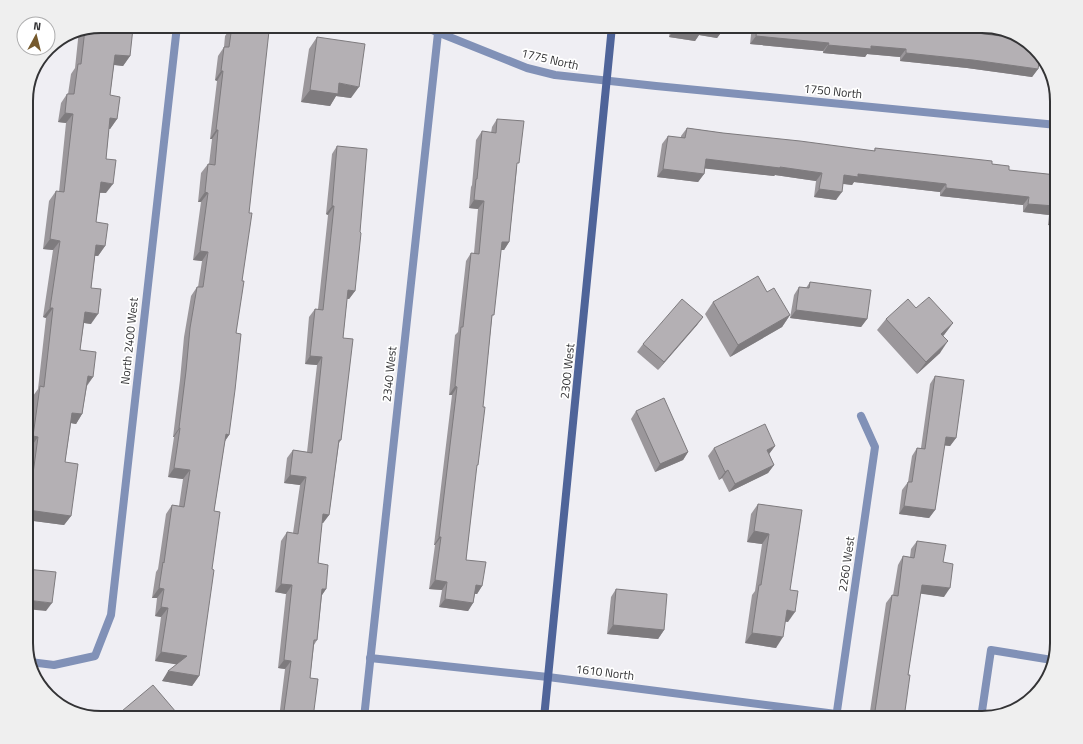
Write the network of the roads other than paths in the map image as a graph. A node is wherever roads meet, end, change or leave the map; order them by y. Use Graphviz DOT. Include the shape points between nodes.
graph roads {
  1 [pos="176,33"];
  2 [pos="438,33"];
  3 [pos="611,33"];
  4 [pos="607,81"];
  5 [pos="1050,124"];
  6 [pos="861,416"];
  7 [pos="370,658"];
  8 [pos="1048,659"];
  9 [pos="36,663"];
  10 [pos="548,677"];
  11 [pos="365,711"];
  12 [pos="545,711"];
  13 [pos="799,711"];
  14 [pos="837,711"];
  15 [pos="982,711"];
  1 -- 9 [label="street, North 2400 West" via="111,615 95,656 54,665"];
  2 -- 4 [label="street, 1775 North" via="527,68 555,75"];
  2 -- 7 [label="street, 2340 West"];
  3 -- 4 [label="main road, 2300 West"];
  4 -- 5 [label="street, 1750 North"];
  4 -- 10 [label="main road, 2300 West"];
  6 -- 14 [label="street, 2260 West" via="875,447"];
  7 -- 10 [label="street, 1610 North"];
  7 -- 11 [label="street, 2340 West"];
  8 -- 15 [label="street" via="991,650"];
  10 -- 12 [label="main road, 2300 West"];
  10 -- 13 [label="street, 1610 North"];
}
